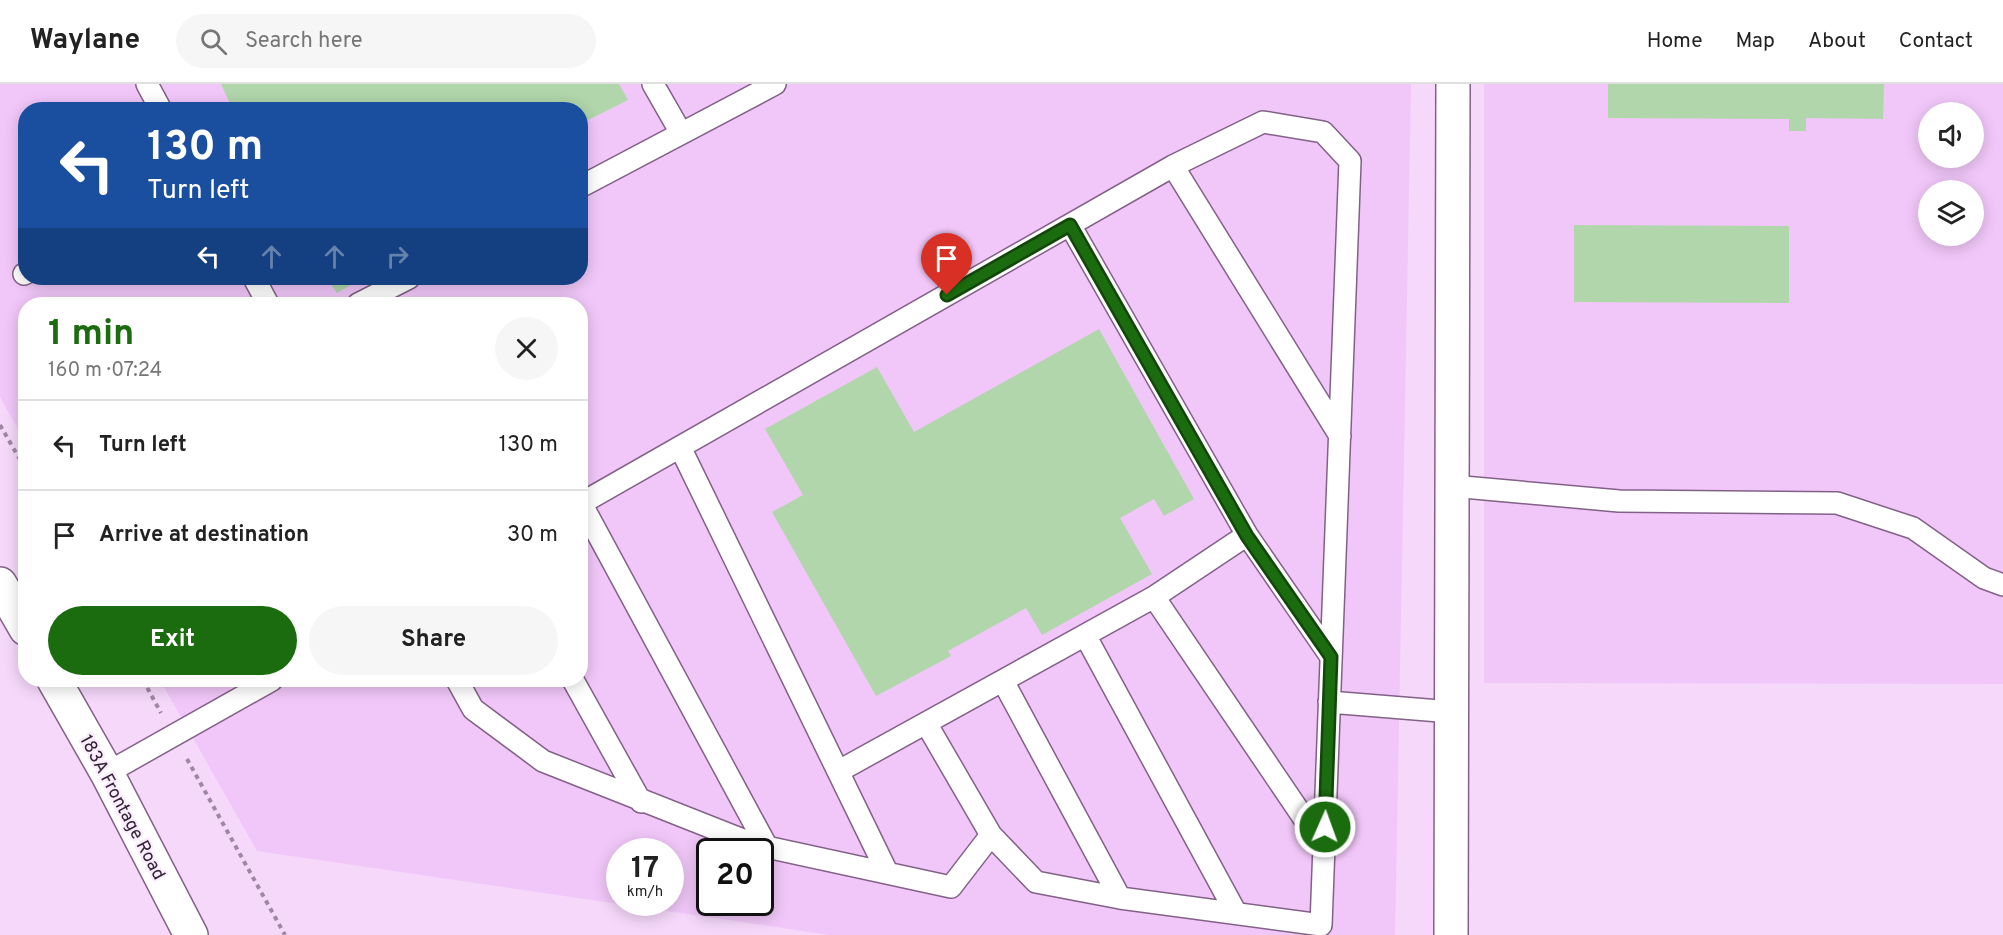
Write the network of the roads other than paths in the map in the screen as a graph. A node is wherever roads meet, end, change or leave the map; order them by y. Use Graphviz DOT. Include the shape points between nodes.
graph roads {
  1 [pos="147,84"];
  2 [pos="653,84"];
  3 [pos="775,84"];
  4 [pos="1454,84"];
  5 [pos="157,102"];
  6 [pos="681,133"];
  7 [pos="1173,166"];
  8 [pos="588,183"];
  9 [pos="1070,225"];
  10 [pos="395,285"];
  11 [pos="372,297"];
  12 [pos="1340,436"];
  13 [pos="680,447"];
  14 [pos="1452,486"];
  15 [pos="588,500"];
  16 [pos="588,517"];
  17 [pos="1247,536"];
  18 [pos="0,584"];
  19 [pos="2003,585"];
  20 [pos="1154,597"];
  21 [pos="18,615"];
  22 [pos="1085,635"];
  23 [pos="1331,657"];
  24 [pos="1003,681"];
  25 [pos="58,687"];
  26 [pos="260,687"];
  27 [pos="461,687"];
  28 [pos="577,687"];
  29 [pos="1329,702"];
  30 [pos="1452,712"];
  31 [pos="926,723"];
  32 [pos="839,771"];
  33 [pos="107,773"];
  34 [pos="641,802"];
  35 [pos="991,835"];
  36 [pos="742,838"];
  37 [pos="762,838"];
  38 [pos="774,848"];
  39 [pos="1324,848"];
  40 [pos="887,872"];
  41 [pos="1120,898"];
  42 [pos="1236,913"];
  43 [pos="191,935"];
  44 [pos="1451,935"];
  1 -- 5 [label="lane"];
  2 -- 6 [label="lane"];
  3 -- 6 [label="lane"];
  4 -- 14 [label="street"];
  6 -- 8 [label="lane"];
  7 -- 9 [label="lane"];
  7 -- 12 [label="lane"];
  7 -- 12 [label="lane" via="1263,122 1323,132 1350,161"];
  9 -- 13 [label="lane"];
  9 -- 17 [label="lane"];
  10 -- 11 [label="lane"];
  12 -- 23 [label="lane"];
  13 -- 15 [label="lane"];
  13 -- 32 [label="lane"];
  14 -- 19 [label="lane" via="1618,501 1837,503 1913,528 1984,578"];
  14 -- 30 [label="street"];
  16 -- 37 [label="lane"];
  17 -- 20 [label="lane"];
  17 -- 23 [label="lane"];
  18 -- 21 [label="street"];
  20 -- 22 [label="lane"];
  20 -- 39 [label="lane"];
  22 -- 24 [label="lane"];
  22 -- 42 [label="lane"];
  23 -- 29 [label="lane"];
  24 -- 31 [label="lane"];
  24 -- 41 [label="lane"];
  25 -- 33 [label="street, 183A Frontage Road"];
  26 -- 33 [label="lane"];
  27 -- 34 [label="lane" via="473,709 543,762"];
  28 -- 34 [label="lane"];
  29 -- 30 [label="lane"];
  29 -- 39 [label="lane"];
  30 -- 44 [label="street"];
  31 -- 32 [label="lane"];
  31 -- 35 [label="lane"];
  32 -- 40 [label="lane"];
  33 -- 43 [label="street, 183A Frontage Road"];
  34 -- 36 [label="lane"];
  35 -- 40 [label="lane" via="951,887"];
  35 -- 41 [label="lane" via="1036,882"];
  38 -- 40 [label="lane"];
  39 -- 42 [label="lane" via="1321,925"];
  41 -- 42 [label="lane"];
}
